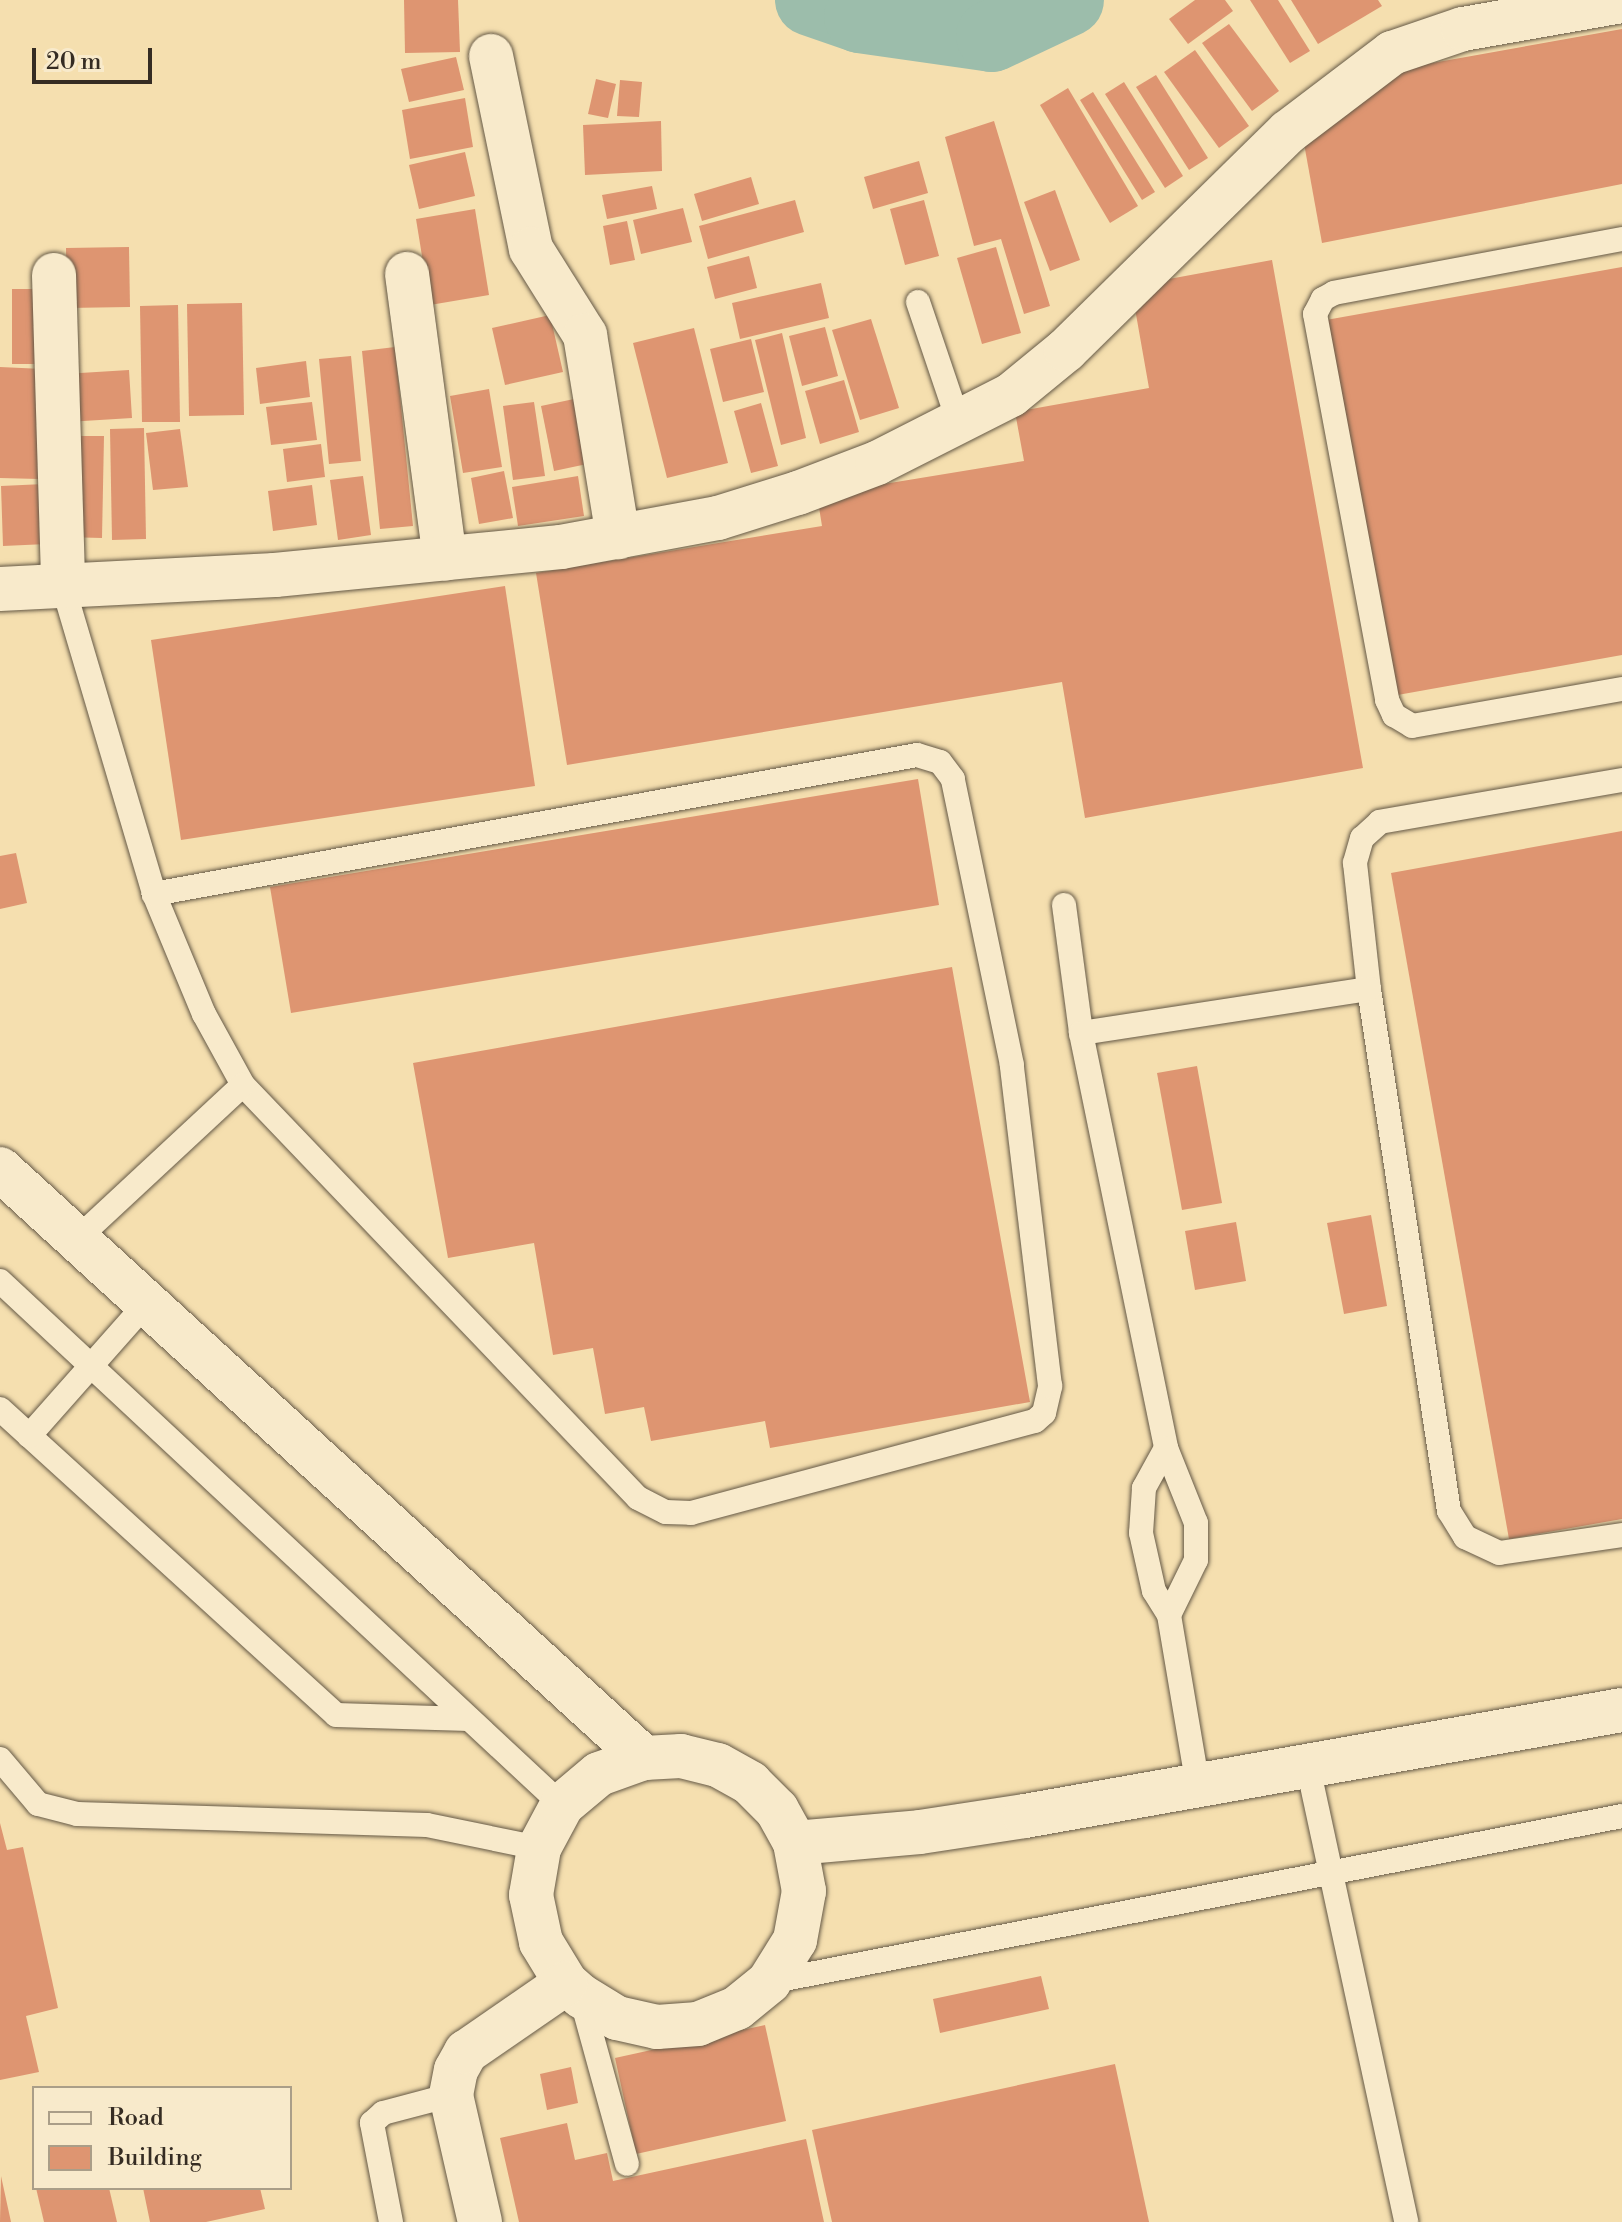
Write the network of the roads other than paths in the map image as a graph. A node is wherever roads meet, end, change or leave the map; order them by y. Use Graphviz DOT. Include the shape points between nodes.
graph roads {
  1 [pos="1622,1"];
  2 [pos="491,56"];
  3 [pos="1622,239"];
  4 [pos="407,274"];
  5 [pos="54,275"];
  6 [pos="918,302"];
  7 [pos="959,423"];
  8 [pos="618,537"];
  9 [pos="445,558"];
  10 [pos="63,586"];
  11 [pos="0,589"];
  12 [pos="1622,689"];
  13 [pos="1622,780"];
  14 [pos="154,894"];
  15 [pos="1064,905"];
  16 [pos="1369,989"];
  17 [pos="1081,1033"];
  18 [pos="243,1085"];
  19 [pos="0,1169"];
  20 [pos="77,1239"];
  21 [pos="0,1281"];
  22 [pos="145,1305"];
  23 [pos="90,1364"];
  24 [pos="0,1409"];
  25 [pos="29,1436"];
  26 [pos="1166,1448"];
  27 [pos="1622,1535"];
  28 [pos="1169,1615"];
  29 [pos="1622,1710"];
  30 [pos="469,1719"];
  31 [pos="644,1758"];
  32 [pos="0,1759"];
  33 [pos="1308,1767"];
  34 [pos="1198,1787"];
  35 [pos="562,1805"];
  36 [pos="1622,1816"];
  37 [pos="795,1843"];
  38 [pos="539,1848"];
  39 [pos="1327,1874"];
  40 [pos="769,1982"];
  41 [pos="574,1990"];
  42 [pos="451,2095"];
  43 [pos="627,2164"];
  44 [pos="391,2222"];
  45 [pos="480,2222"];
  46 [pos="1406,2222"];
  1 -- 7 [label="street" via="1463,29 1392,53 1288,132 1066,350 1011,395"];
  2 -- 8 [label="street" via="531,249 585,335"];
  3 -- 12 [label="lane" via="1334,293 1323,299 1315,314 1394,715 1412,726"];
  4 -- 9 [label="street"];
  5 -- 10 [label="street"];
  6 -- 7 [label="lane"];
  7 -- 8 [label="street" via="798,493 718,518"];
  8 -- 9 [label="street"];
  9 -- 10 [label="street" via="275,575"];
  10 -- 11 [label="street"];
  10 -- 14 [label="lane"];
  13 -- 16 [label="lane" via="1380,822 1369,830 1357,847 1355,863"];
  14 -- 18 [label="lane" via="204,1014"];
  14 -- 18 [label="lane" via="917,755 934,758 953,779 1012,1065 1050,1386 1048,1408 1035,1421 691,1513 652,1507 621,1483"];
  15 -- 17 [label="lane"];
  16 -- 17 [label="lane"];
  16 -- 27 [label="lane" via="1453,1521 1473,1543 1499,1553"];
  17 -- 26 [label="lane"];
  18 -- 20 [label="lane"];
  19 -- 20 [label="street"];
  20 -- 22 [label="street"];
  21 -- 23 [label="lane"];
  22 -- 23 [label="lane"];
  22 -- 31 [label="street"];
  23 -- 25 [label="lane"];
  23 -- 30 [label="lane"];
  24 -- 25 [label="lane"];
  25 -- 30 [label="lane" via="336,1715"];
  26 -- 28 [label="lane" via="1144,1488 1141,1533 1154,1591"];
  26 -- 28 [label="lane" via="1187,1495 1198,1540 1189,1578"];
  28 -- 34 [label="lane"];
  29 -- 33 [label="street"];
  30 -- 35 [label="lane"];
  31 -- 35 [label="street" via="599,1774"];
  31 -- 37 [label="street" via="681,1756 729,1771 777,1810"];
  32 -- 38 [label="lane" via="38,1804 65,1812 427,1825"];
  33 -- 34 [label="street"];
  33 -- 39 [label="lane"];
  34 -- 37 [label="street" via="920,1832"];
  35 -- 38 [label="street"];
  36 -- 39 [label="lane"];
  37 -- 40 [label="street" via="804,1891 795,1940"];
  38 -- 41 [label="street" via="531,1895 541,1942"];
  39 -- 40 [label="lane"];
  39 -- 46 [label="lane"];
  40 -- 41 [label="street" via="737,2008 698,2024 657,2027 617,2018"];
  41 -- 42 [label="street" via="466,2052"];
  41 -- 43 [label="lane"];
  42 -- 44 [label="lane" via="383,2113 372,2123"];
  42 -- 45 [label="street"];
}
